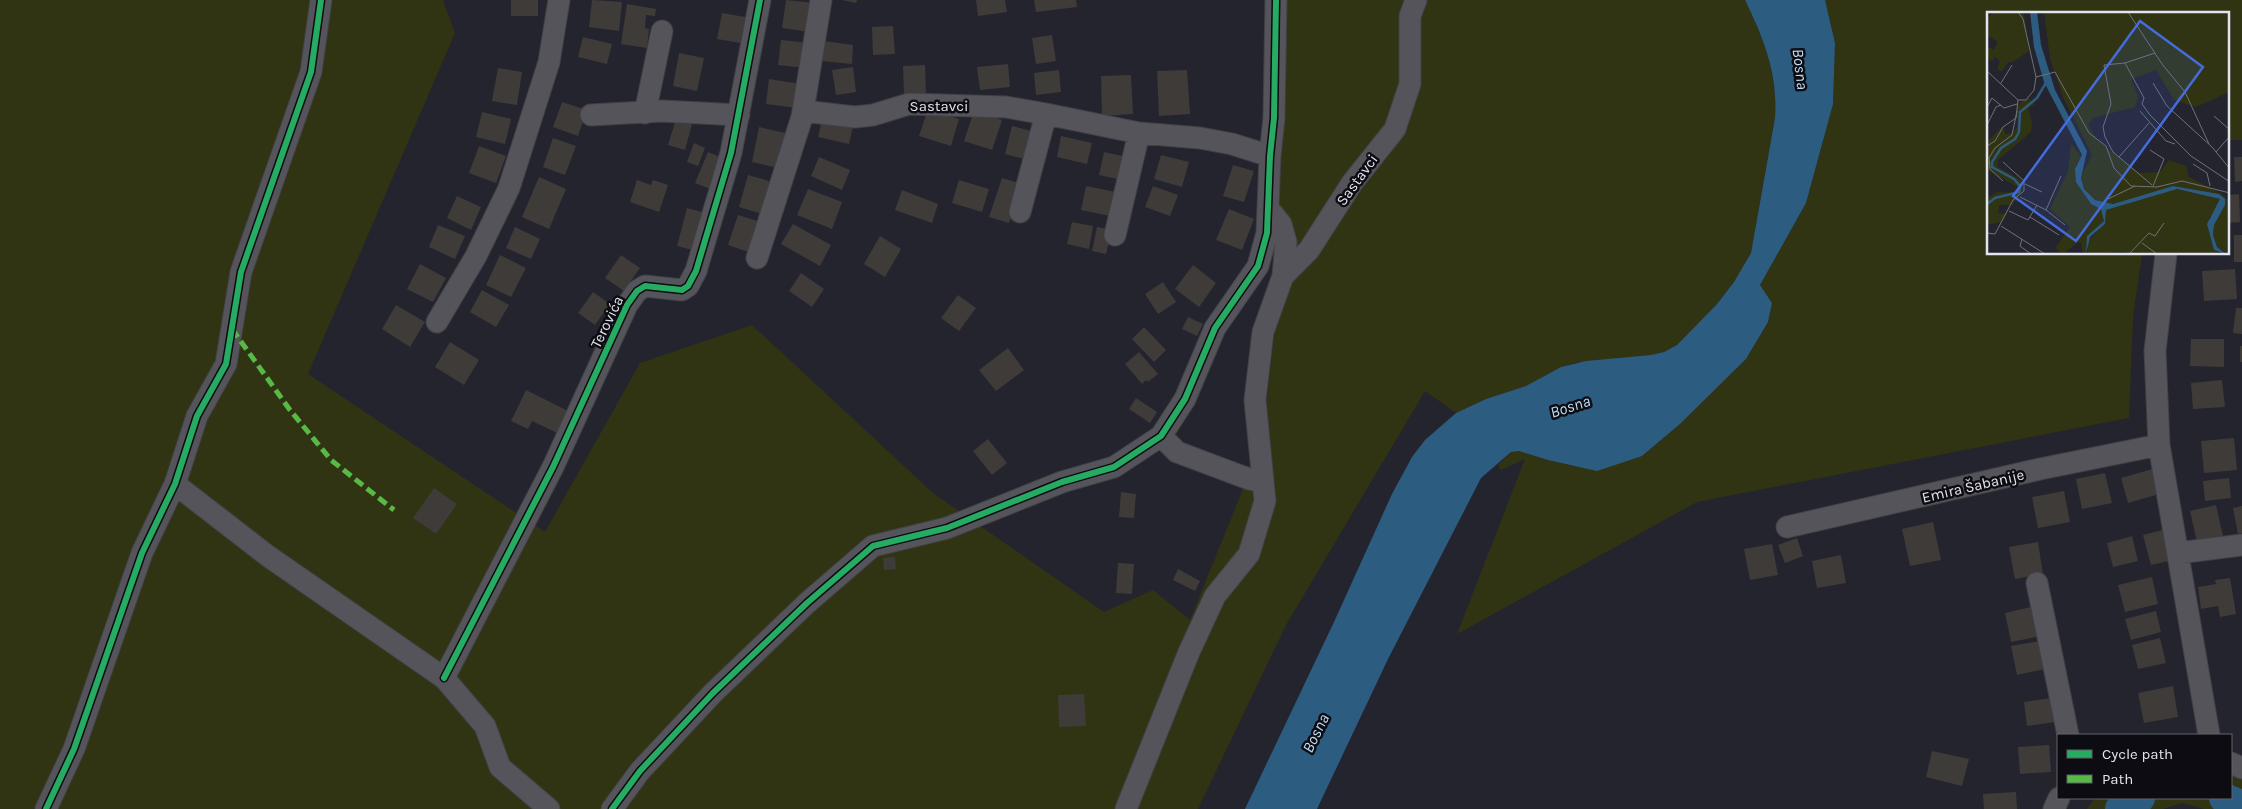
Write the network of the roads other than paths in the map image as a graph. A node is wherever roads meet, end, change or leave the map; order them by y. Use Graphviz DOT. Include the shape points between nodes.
graph roads {
  1 [pos="320,0"];
  2 [pos="558,0"];
  3 [pos="760,0"];
  4 [pos="822,0"];
  5 [pos="1276,0"];
  6 [pos="1416,0"];
  7 [pos="662,31"];
  8 [pos="803,111"];
  9 [pos="645,113"];
  10 [pos="1046,114"];
  11 [pos="591,115"];
  12 [pos="738,115"];
  13 [pos="1139,133"];
  14 [pos="1270,156"];
  15 [pos="1268,208"];
  16 [pos="1020,212"];
  17 [pos="1115,235"];
  18 [pos="2166,255"];
  19 [pos="757,258"];
  20 [pos="1283,276"];
  21 [pos="437,322"];
  22 [pos="1161,436"];
  23 [pos="2159,445"];
  24 [pos="1263,482"];
  25 [pos="175,484"];
  26 [pos="1787,527"];
  27 [pos="2242,545"];
  28 [pos="2178,553"];
  29 [pos="2037,583"];
  30 [pos="444,678"];
  31 [pos="2068,734"];
  32 [pos="2209,734"];
  33 [pos="46,809"];
  34 [pos="549,809"];
  35 [pos="612,809"];
  36 [pos="1126,809"];
  1 -- 25 [label="street" via="311,72 240,272 226,364 197,416"];
  2 -- 21 [label="street" via="549,62 509,188 476,256"];
  3 -- 12 [label="street, Terovića"];
  4 -- 8 [label="street"];
  5 -- 14 [label="street" via="1274,118"];
  6 -- 20 [label="street, Sastavci" via="1410,16 1410,84 1395,129 1352,183 1309,250"];
  7 -- 9 [label="street"];
  8 -- 10 [label="street, Sastavci" via="864,116 927,104 1006,107"];
  8 -- 19 [label="street"];
  9 -- 11 [label="street"];
  9 -- 12 [label="street"];
  10 -- 13 [label="street, Sastavci"];
  10 -- 16 [label="street"];
  12 -- 30 [label="street, Terovića" via="729,162 696,271 682,290 645,286 627,305 553,467"];
  13 -- 14 [label="street, Sastavci" via="1200,138"];
  13 -- 17 [label="street"];
  14 -- 15 [label="street"];
  15 -- 20 [label="street" via="1282,224 1286,242"];
  15 -- 22 [label="street" via="1267,233 1258,266 1215,328 1185,399"];
  18 -- 23 [label="street" via="2155,351"];
  20 -- 24 [label="street" via="1264,332 1255,400"];
  22 -- 24 [label="street" via="1177,452"];
  22 -- 35 [label="street" via="1114,467 1062,482 947,528 873,546 712,692 640,771"];
  23 -- 26 [label="street, Emira Šabanije"];
  23 -- 28 [label="street"];
  24 -- 36 [label="street" via="1265,501 1248,554 1215,596"];
  25 -- 30 [label="street" via="268,556"];
  25 -- 33 [label="street" via="142,553 74,749"];
  27 -- 28 [label="street"];
  28 -- 32 [label="street"];
  29 -- 31 [label="street"];
  30 -- 34 [label="street" via="485,726 500,767"];
}
